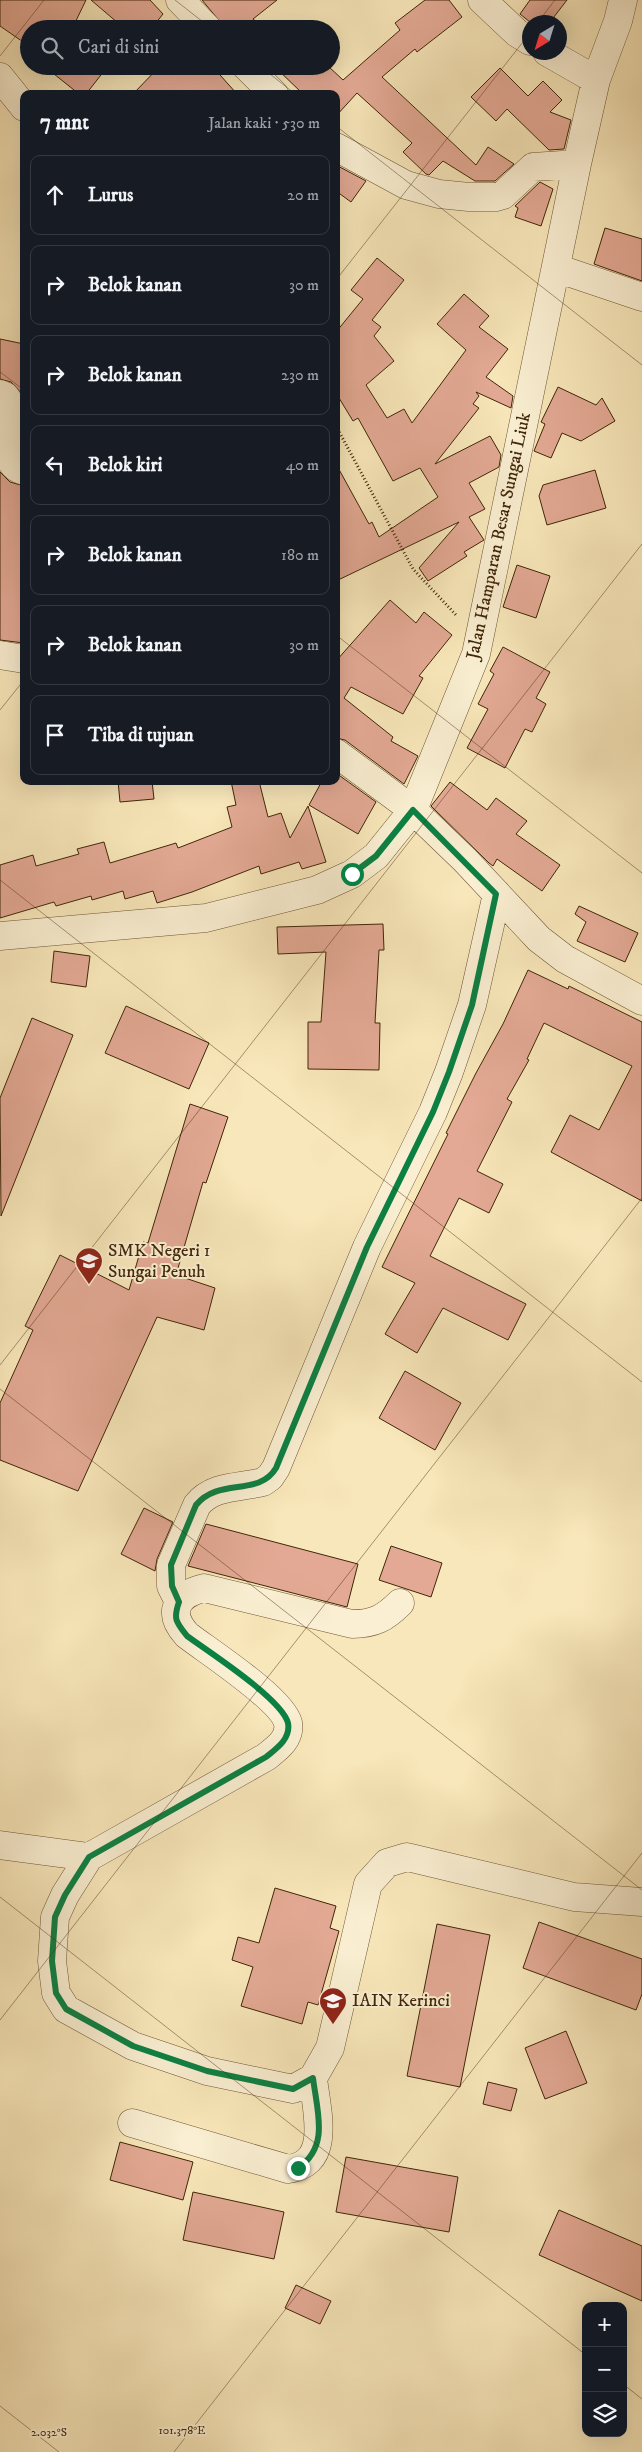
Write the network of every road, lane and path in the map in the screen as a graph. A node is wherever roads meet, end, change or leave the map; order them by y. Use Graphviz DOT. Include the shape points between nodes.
graph roads {
  1 [pos="180,0"];
  2 [pos="482,0"];
  3 [pos="623,0"];
  4 [pos="199,20"];
  5 [pos="522,36"];
  6 [pos="561,60"];
  7 [pos="255,75"];
  8 [pos="0,77"];
  9 [pos="596,80"];
  10 [pos="270,90"];
  11 [pos="20,102"];
  12 [pos="340,149"];
  13 [pos="577,164"];
  14 [pos="556,268"];
  15 [pos="642,298"];
  16 [pos="0,394"];
  17 [pos="340,433"];
  18 [pos="20,471"];
  19 [pos="480,637"];
  20 [pos="0,655"];
  21 [pos="20,658"];
  22 [pos="340,756"];
  23 [pos="413,810"];
  24 [pos="496,894"];
  25 [pos="0,936"];
  26 [pos="642,1001"];
  27 [pos="179,1602"];
  28 [pos="400,1603"];
  29 [pos="0,1845"];
  30 [pos="89,1857"];
  31 [pos="642,1902"];
  32 [pos="313,2078"];
  33 [pos="132,2123"];
  1 -- 4 [label="street"];
  2 -- 5 [label="street"];
  3 -- 9 [label="street, Jalan Hamparan Besar Sungai Liuk"];
  6 -- 9 [label="street"];
  7 -- 10 [label="street"];
  8 -- 11 [label="street"];
  9 -- 13 [label="street, Jalan Hamparan Besar Sungai Liuk"];
  12 -- 13 [label="street" via="406,185 439,194 469,197 503,195 533,167"];
  13 -- 14 [label="street, Jalan Hamparan Besar Sungai Liuk"];
  14 -- 15 [label="street"];
  14 -- 19 [label="street, Jalan Hamparan Besar Sungai Liuk"];
  16 -- 18 [label="street" via="12,406 3,451 7,464"];
  17 -- 19 [label="path" via="413,569"];
  19 -- 23 [label="street, Jalan Hamparan Besar Sungai Liuk"];
  20 -- 21 [label="street"];
  22 -- 23 [label="street"];
  23 -- 24 [label="street"];
  23 -- 25 [label="street, Jalan Hamparan Besar Sungai Liuk" via="376,856 352,874 317,890 206,918"];
  24 -- 26 [label="street" via="539,939 565,959"];
  24 -- 27 [label="street" via="472,1005 449,1072 367,1247 276,1468 263,1482 211,1492 196,1505 171,1565 172,1586"];
  27 -- 28 [label="street" via="189,1592 204,1588 352,1624 380,1620"];
  27 -- 30 [label="street" via="175,1614 178,1625 187,1636 267,1696 288,1724 287,1735 281,1745 266,1757"];
  29 -- 30 [label="street"];
  30 -- 32 [label="street" via="55,1917 52,1961 56,1993 66,2009 133,2046 207,2071 293,2089"];
  31 -- 32 [label="street" via="574,1897 407,1857 387,1863 368,1884 330,2048"];
  32 -- 33 [label="street" via="320,2139 309,2161 298,2168 288,2169"];
}
